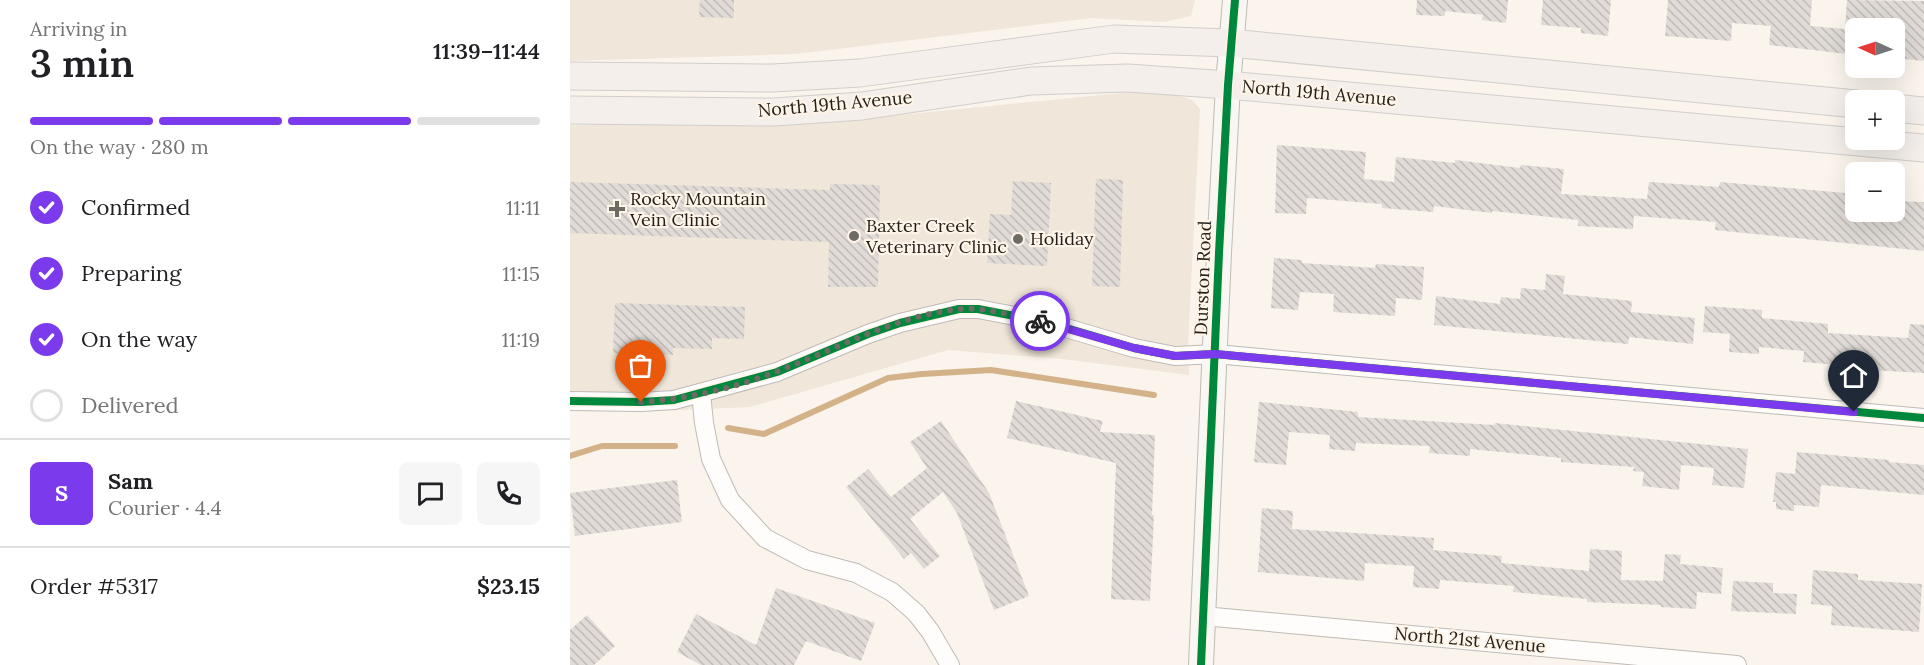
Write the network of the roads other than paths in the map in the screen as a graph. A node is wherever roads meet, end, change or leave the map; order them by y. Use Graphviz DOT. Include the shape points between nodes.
graph roads {
  1 [pos="1235,0"];
  2 [pos="1231,43"];
  3 [pos="570,76"];
  4 [pos="1228,85"];
  5 [pos="1845,103"];
  6 [pos="1905,109"];
  7 [pos="570,110"];
  8 [pos="1924,111"];
  9 [pos="1924,148"];
  10 [pos="1215,354"];
  11 [pos="701,393"];
  12 [pos="570,401"];
  13 [pos="1924,418"];
  14 [pos="1203,616"];
  15 [pos="950,665"];
  16 [pos="1201,665"];
  17 [pos="1737,665"];
  1 -- 2 [label="main road, Durston Road"];
  2 -- 3 [label="main road, North 19th Avenue" via="1114,39 860,73 773,78"];
  2 -- 4 [label="main road, Durston Road"];
  2 -- 5 [label="main road, North 19th Avenue"];
  4 -- 7 [label="main road, North 19th Avenue" via="1128,78 1031,81 862,106 774,112"];
  4 -- 9 [label="main road, North 19th Avenue"];
  4 -- 10 [label="main road, Durston Road"];
  6 -- 8 [label="main road"];
  10 -- 11 [label="street" via="1175,356 1046,322 959,309 900,323 777,372"];
  10 -- 13 [label="street"];
  10 -- 14 [label="main road, Durston Road"];
  11 -- 12 [label="street" via="674,400"];
  11 -- 15 [label="street" via="711,459 730,500 765,538 807,560 856,573 892,592 916,613"];
  14 -- 16 [label="main road, Durston Road"];
  14 -- 17 [label="street, North 21st Avenue"];
}
